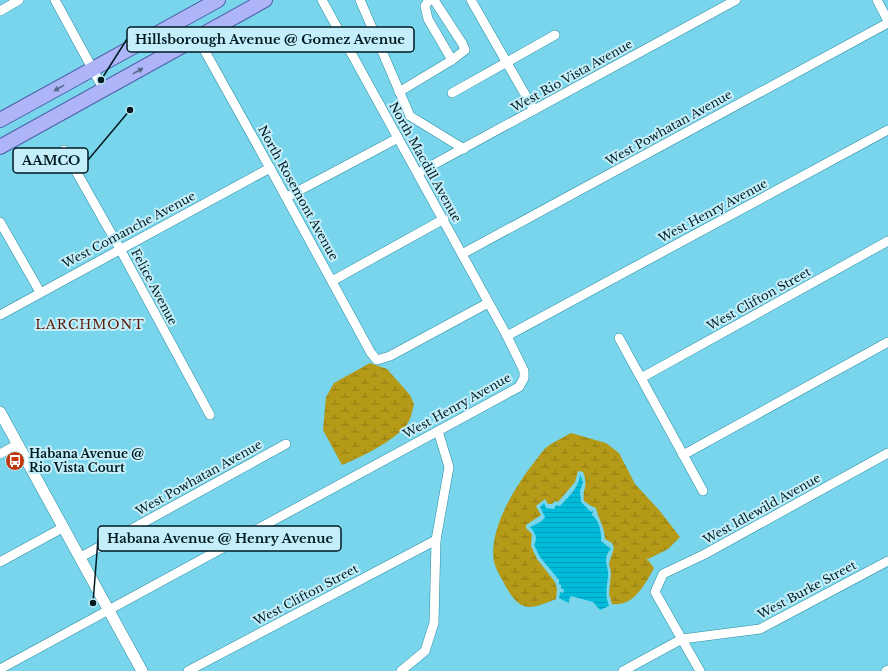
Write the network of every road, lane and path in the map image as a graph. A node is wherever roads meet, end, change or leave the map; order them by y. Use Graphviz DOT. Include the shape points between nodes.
graph roads {
  1 [pos="19,0"];
  2 [pos="55,0"];
  3 [pos="218,0"];
  4 [pos="251,0"];
  5 [pos="265,0"];
  6 [pos="322,0"];
  7 [pos="360,0"];
  8 [pos="434,0"];
  9 [pos="471,0"];
  10 [pos="736,0"];
  11 [pos="876,0"];
  12 [pos="427,3"];
  13 [pos="0,11"];
  14 [pos="888,22"];
  15 [pos="555,35"];
  16 [pos="197,37"];
  17 [pos="452,60"];
  18 [pos="507,63"];
  19 [pos="93,68"];
  20 [pos="104,90"];
  21 [pos="398,92"];
  22 [pos="452,93"];
  23 [pos="534,110"];
  24 [pos="0,120"];
  25 [pos="888,130"];
  26 [pos="398,138"];
  27 [pos="0,147"];
  28 [pos="464,149"];
  29 [pos="64,150"];
  30 [pos="270,168"];
  31 [pos="418,173"];
  32 [pos="286,197"];
  33 [pos="444,219"];
  34 [pos="0,222"];
  35 [pos="888,241"];
  36 [pos="120,249"];
  37 [pos="462,254"];
  38 [pos="332,280"];
  39 [pos="40,292"];
  40 [pos="488,303"];
  41 [pos="0,315"];
  42 [pos="507,336"];
  43 [pos="619,338"];
  44 [pos="888,342"];
  45 [pos="641,378"];
  46 [pos="0,412"];
  47 [pos="210,415"];
  48 [pos="438,431"];
  49 [pos="18,444"];
  50 [pos="286,444"];
  51 [pos="888,453"];
  52 [pos="0,454"];
  53 [pos="683,455"];
  54 [pos="703,491"];
  55 [pos="64,527"];
  56 [pos="436,540"];
  57 [pos="81,557"];
  58 [pos="888,561"];
  59 [pos="0,562"];
  60 [pos="110,610"];
  61 [pos="682,639"];
  62 [pos="0,669"];
  63 [pos="142,671"];
  64 [pos="188,671"];
  65 [pos="402,671"];
  66 [pos="623,671"];
  67 [pos="700,671"];
  1 -- 13 [label="street"];
  2 -- 19 [label="street"];
  3 -- 19 [label="main road"];
  4 -- 16 [label="main road" via="200,28"];
  5 -- 16 [label="main road"];
  6 -- 26 [label="street, North Macdill Avenue"];
  7 -- 21 [label="street"];
  8 -- 17 [label="street" via="465,50"];
  9 -- 18 [label="street"];
  10 -- 23 [label="street, West Rio Vista Avenue"];
  11 -- 14 [label="street"];
  12 -- 17 [label="street" via="428,19"];
  14 -- 37 [label="street, West Powhatan Avenue"];
  15 -- 18 [label="street"];
  20 -- 16 [label="main road, one-way"];
  16 -- 30 [label="street, North Rosemont Avenue"];
  17 -- 21 [label="street"];
  18 -- 22 [label="street"];
  18 -- 23 [label="street"];
  19 -- 20 [label="street"];
  19 -- 24 [label="main road, one-way"];
  20 -- 27 [label="main road"];
  21 -- 28 [label="street" via="410,116"];
  23 -- 28 [label="street, West Rio Vista Avenue"];
  25 -- 42 [label="street, West Henry Avenue"];
  26 -- 31 [label="street, North Macdill Avenue"];
  26 -- 32 [label="street"];
  28 -- 31 [label="street, West Rio Vista Avenue"];
  29 -- 36 [label="street, Felice Avenue"];
  30 -- 32 [label="street, North Rosemont Avenue"];
  30 -- 36 [label="street, West Comanche Avenue"];
  31 -- 33 [label="street, North Macdill Avenue"];
  32 -- 38 [label="street, North Rosemont Avenue"];
  33 -- 37 [label="street, North Macdill Avenue"];
  33 -- 38 [label="street"];
  34 -- 39 [label="street"];
  35 -- 45 [label="street, West Clifton Street"];
  36 -- 39 [label="street, West Comanche Avenue"];
  36 -- 47 [label="street, Felice Avenue"];
  37 -- 40 [label="street, North Macdill Avenue"];
  38 -- 40 [label="street, North Rosemont Avenue" via="371,354 377,360 390,356"];
  39 -- 41 [label="street, West Comanche Avenue"];
  40 -- 42 [label="street, North Macdill Avenue"];
  42 -- 48 [label="street, West Henry Avenue" via="524,371 524,378 519,387"];
  43 -- 45 [label="street"];
  44 -- 53 [label="street"];
  45 -- 53 [label="street"];
  46 -- 49 [label="street"];
  48 -- 56 [label="street" via="449,467"];
  48 -- 60 [label="street, West Henry Avenue"];
  49 -- 52 [label="street"];
  49 -- 55 [label="street"];
  50 -- 57 [label="street, West Powhatan Avenue"];
  51 -- 61 [label="street, West Idlewild Avenue" via="705,554 663,574 655,592"];
  53 -- 54 [label="street"];
  55 -- 57 [label="street"];
  55 -- 59 [label="street"];
  56 -- 64 [label="street, West Clifton Street"];
  56 -- 65 [label="street" via="434,623 425,651"];
  57 -- 60 [label="street"];
  58 -- 61 [label="street, West Burke Street" via="760,629"];
  60 -- 62 [label="street, West Henry Avenue"];
  60 -- 63 [label="street"];
  61 -- 66 [label="street, West Burke Street"];
  61 -- 67 [label="street"];
}
